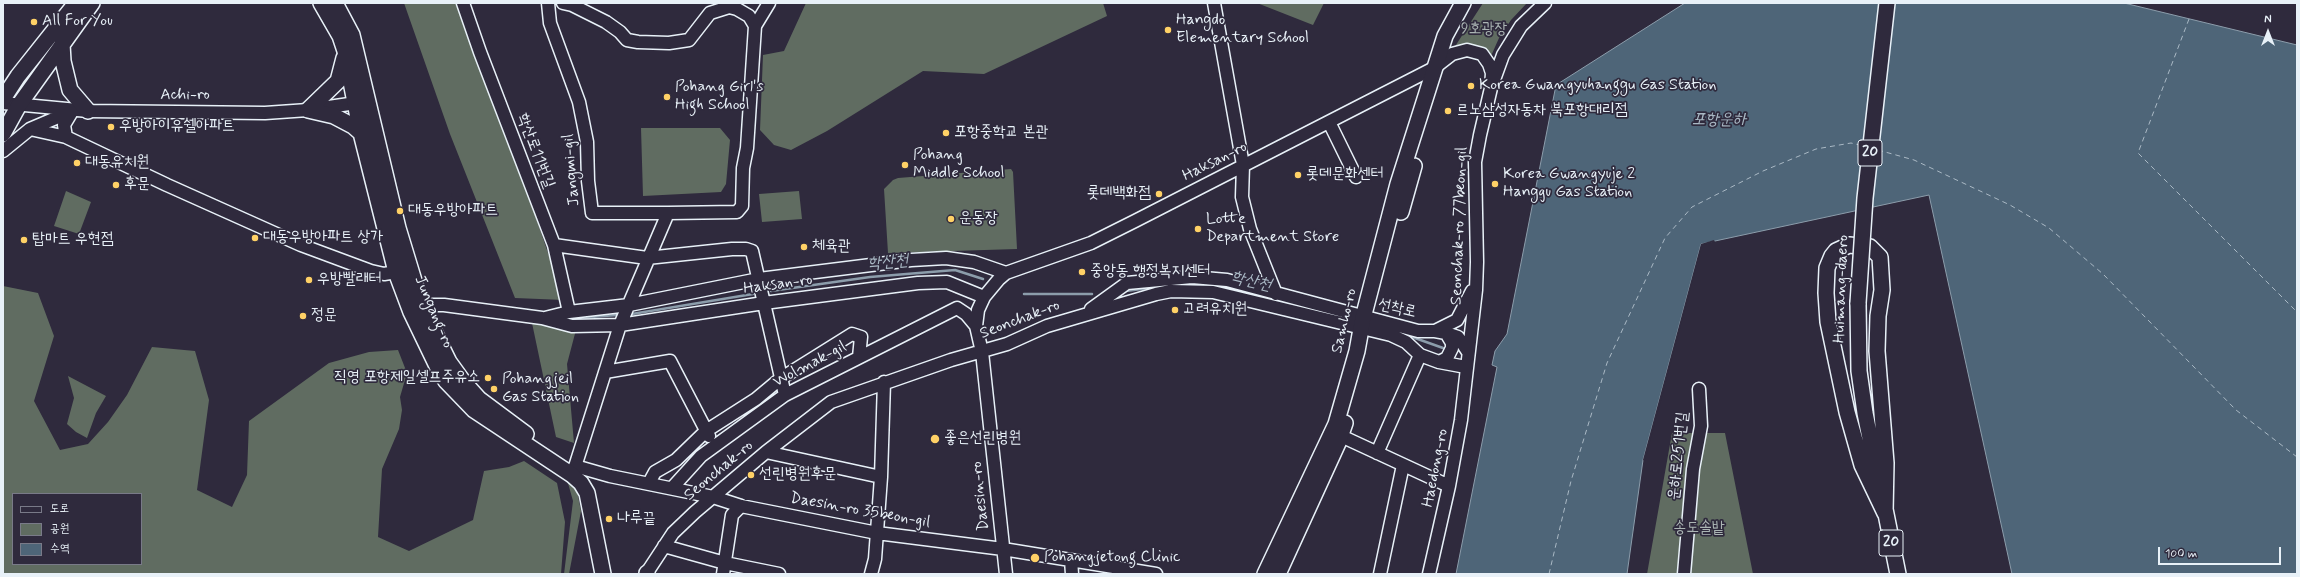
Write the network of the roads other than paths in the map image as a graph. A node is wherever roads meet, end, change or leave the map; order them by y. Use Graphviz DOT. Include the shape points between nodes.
graph roads {
  1 [pos="76,3"];
  2 [pos="92,3"];
  3 [pos="321,3"];
  4 [pos="335,3"];
  5 [pos="463,3"];
  6 [pos="548,3"];
  7 [pos="563,3"];
  8 [pos="769,3"];
  9 [pos="1214,3"];
  10 [pos="1463,3"];
  11 [pos="1545,3"];
  12 [pos="1888,3"];
  13 [pos="755,26"];
  14 [pos="62,44"];
  15 [pos="345,52"];
  16 [pos="1434,68"];
  17 [pos="1491,88"];
  18 [pos="3,99"];
  19 [pos="361,102"];
  20 [pos="3,103"];
  21 [pos="19,105"];
  22 [pos="308,110"];
  23 [pos="81,111"];
  24 [pos="1329,122"];
  25 [pos="30,129"];
  26 [pos="361,133"];
  27 [pos="3,134"];
  28 [pos="66,137"];
  29 [pos="3,151"];
  30 [pos="1243,165"];
  31 [pos="1356,177"];
  32 [pos="668,213"];
  33 [pos="554,244"];
  34 [pos="647,258"];
  35 [pos="396,272"];
  36 [pos="1006,273"];
  37 [pos="758,279"];
  38 [pos="1476,279"];
  39 [pos="1276,294"];
  40 [pos="984,297"];
  41 [pos="764,303"];
  42 [pos="630,305"];
  43 [pos="416,310"];
  44 [pos="569,312"];
  45 [pos="1086,314"];
  46 [pos="542,318"];
  47 [pos="1366,324"];
  48 [pos="620,325"];
  49 [pos="976,326"];
  50 [pos="1441,332"];
  51 [pos="982,352"];
  52 [pos="1468,352"];
  53 [pos="1420,354"];
  54 [pos="859,357"];
  55 [pos="1439,362"];
  56 [pos="1466,367"];
  57 [pos="605,372"];
  58 [pos="780,379"];
  59 [pos="884,382"];
  60 [pos="1699,389"];
  61 [pos="785,395"];
  62 [pos="706,431"];
  63 [pos="1341,436"];
  64 [pos="714,445"];
  65 [pos="766,452"];
  66 [pos="1377,453"];
  67 [pos="1403,465"];
  68 [pos="573,471"];
  69 [pos="881,477"];
  70 [pos="649,483"];
  71 [pos="1449,486"];
  72 [pos="672,488"];
  73 [pos="713,497"];
  74 [pos="741,506"];
  75 [pos="1885,513"];
  76 [pos="877,533"];
  77 [pos="664,546"];
  78 [pos="1003,549"];
  79 [pos="1071,560"];
  80 [pos="724,568"];
  81 [pos="775,573"];
  82 [pos="603,574"];
  83 [pos="611,574"];
  84 [pos="647,574"];
  85 [pos="871,574"];
  86 [pos="1006,574"];
  87 [pos="1072,574"];
  88 [pos="1156,574"];
  89 [pos="1265,574"];
  90 [pos="1278,574"];
  91 [pos="1380,574"];
  92 [pos="1429,574"];
  93 [pos="1684,574"];
  94 [pos="1898,574"];
  1 -- 18 [label="main road"];
  2 -- 14 [label="main road"];
  3 -- 15 [label="main road, Jungang-ro" via="337,30"];
  4 -- 19 [label="main road, Jungang-ro" via="352,35"];
  5 -- 33 [label="street, 학산로11번길"];
  6 -- 32 [label="street, Jangmi-gil" via="550,23 578,102 587,142 592,213"];
  7 -- 13 [label="street" via="606,22 627,40 638,42 668,43 689,40 710,13 729,7 749,16"];
  8 -- 13 [label="street"];
  9 -- 30 [label="street"];
  10 -- 16 [label="main road, Samho-ro" via="1445,36"];
  11 -- 17 [label="street" via="1514,35 1503,55"];
  12 -- 75 [label="main road, Huimang-daero / 20, bridge" via="1860,268 1857,340 1865,413"];
  13 -- 32 [label="street" via="742,206 737,212"];
  14 -- 21 [label="main road"];
  14 -- 23 [label="main road" via="70,90"];
  15 -- 19 [label="main road, Jungang-ro"];
  15 -- 22 [label="main road" via="338,81"];
  16 -- 17 [label="street, Haksan-ro" via="1452,54 1467,50 1475,51 1482,54 1489,64 1492,73"];
  16 -- 24 [label="street, Haksan-ro"];
  16 -- 47 [label="main road, Samho-ro" via="1421,117 1398,184"];
  17 -- 38 [label="street, Seonchak-ro 77beon-gil" via="1475,162"];
  19 -- 22 [label="street, Achi-ro"];
  19 -- 26 [label="main road, Jungang-ro"];
  19 -- 43 [label="main road, Jungang-ro" via="409,271"];
  20 -- 21 [label="street, Achi-ro"];
  21 -- 23 [label="street, Achi-ro"];
  21 -- 27 [label="main road"];
  22 -- 23 [label="street, Achi-ro"];
  22 -- 26 [label="main road" via="339,119"];
  23 -- 25 [label="street"];
  23 -- 28 [label="street" via="64,124"];
  24 -- 30 [label="street, Haksan-ro"];
  24 -- 31 [label="street"];
  25 -- 28 [label="street"];
  25 -- 29 [label="street"];
  26 -- 35 [label="main road, Jungang-ro"];
  28 -- 35 [label="street" via="301,245 371,271 384,274"];
  30 -- 36 [label="street, Haksan-ro" via="1091,243"];
  30 -- 39 [label="street" via="1242,197 1250,229"];
  32 -- 34 [label="street"];
  33 -- 34 [label="street"];
  33 -- 44 [label="street, 학산로11번길"];
  34 -- 37 [label="street" via="746,249 752,251"];
  34 -- 42 [label="street"];
  35 -- 43 [label="main road, Jungang-ro"];
  36 -- 37 [label="street, Haksan-ro" via="974,262 946,258 855,266"];
  36 -- 40 [label="street, Haksan-ro"];
  37 -- 41 [label="street"];
  37 -- 42 [label="street, Haksan-ro"];
  38 -- 50 [label="street" via="1457,320"];
  38 -- 52 [label="street, Seonchak-ro 77beon-gil"];
  39 -- 45 [label="street, 선착로" via="1227,280 1192,277 1155,279 1127,283"];
  39 -- 47 [label="street, 선착로"];
  40 -- 41 [label="street, Haksan-ro" via="947,282 918,282"];
  40 -- 49 [label="street, Daesin-ro" via="978,310"];
  41 -- 48 [label="street, Haksan-ro"];
  41 -- 58 [label="street"];
  42 -- 44 [label="street, Haksan-ro"];
  42 -- 48 [label="street"];
  43 -- 46 [label="street, Haksan-ro" via="444,305"];
  43 -- 68 [label="main road, Jungang-ro" via="438,368 446,381 474,410"];
  44 -- 46 [label="street, Haksan-ro"];
  45 -- 47 [label="street, Seonchak-ro" via="1171,291 1213,292"];
  45 -- 51 [label="street, Seonchak-ro" via="1047,326"];
  46 -- 48 [label="street, Haksan-ro" via="572,326"];
  47 -- 50 [label="street, 선착로"];
  47 -- 53 [label="street, Seonchak-ro" via="1406,342"];
  47 -- 63 [label="main road, Samho-ro"];
  47 -- 89 [label="main road, Samho-ro" via="1336,424"];
  48 -- 57 [label="street"];
  49 -- 51 [label="street, Daesin-ro"];
  49 -- 54 [label="street, Wolmak-gil" via="957,308"];
  50 -- 52 [label="street" via="1458,337"];
  50 -- 55 [label="street" via="1452,342 1452,348 1446,358"];
  51 -- 59 [label="street, Seonchak-ro"];
  51 -- 78 [label="street, Daesin-ro"];
  52 -- 56 [label="street, Seonchak-ro 77beon-gil"];
  53 -- 55 [label="street, Seonchak-ro"];
  53 -- 66 [label="street"];
  54 -- 58 [label="street" via="861,337 852,334"];
  54 -- 61 [label="street, Wolmak-gil"];
  55 -- 56 [label="street, Seonchak-ro"];
  56 -- 71 [label="street, Haedong-ro" via="1461,420"];
  57 -- 62 [label="street" via="670,361"];
  57 -- 68 [label="street"];
  58 -- 61 [label="street"];
  58 -- 62 [label="street" via="756,399"];
  59 -- 65 [label="street, Seonchak-ro" via="831,402"];
  59 -- 69 [label="street"];
  60 -- 93 [label="street, 운하로251번길" via="1701,426 1693,468"];
  61 -- 64 [label="street, Wolmak-gil"];
  62 -- 64 [label="street"];
  62 -- 70 [label="street" via="676,460 655,472"];
  63 -- 66 [label="street"];
  63 -- 90 [label="main road, Samho-ro"];
  64 -- 72 [label="street, Wolmak-gil"];
  65 -- 69 [label="street"];
  65 -- 73 [label="street, Seonchak-ro"];
  66 -- 67 [label="street"];
  67 -- 71 [label="street"];
  67 -- 91 [label="street"];
  68 -- 70 [label="street, Daesin-ro 35beon-gil"];
  68 -- 82 [label="main road, Jungang-ro" via="587,493"];
  68 -- 83 [label="main road, Jungang-ro" via="587,477 592,488"];
  69 -- 76 [label="street"];
  70 -- 72 [label="street, Daesin-ro 35beon-gil"];
  71 -- 92 [label="street, Haedong-ro"];
  72 -- 73 [label="street, Daesin-ro 35beon-gil"];
  73 -- 74 [label="street, Daesin-ro 35beon-gil"];
  73 -- 77 [label="street, Seonchak-ro" via="672,533"];
  74 -- 76 [label="street, Daesin-ro 35beon-gil"];
  74 -- 80 [label="street" via="732,515"];
  75 -- 75 [label="main road" via="1885,456 1877,351 1882,290 1880,257 1870,247 1849,245 1836,251 1827,268 1828,322 1847,412 1862,465"];
  75 -- 94 [label="main road, Huimang-daero / 20"];
  76 -- 78 [label="street, Daesin-ro 35beon-gil"];
  76 -- 85 [label="street"];
  77 -- 80 [label="street"];
  77 -- 84 [label="street, Seonchak-ro"];
  78 -- 79 [label="street, Daesin-ro 35beon-gil"];
  78 -- 86 [label="street, Daesin-ro"];
  79 -- 87 [label="street"];
  79 -- 88 [label="street, Daesin-ro 35beon-gil"];
  80 -- 81 [label="street"];
}
